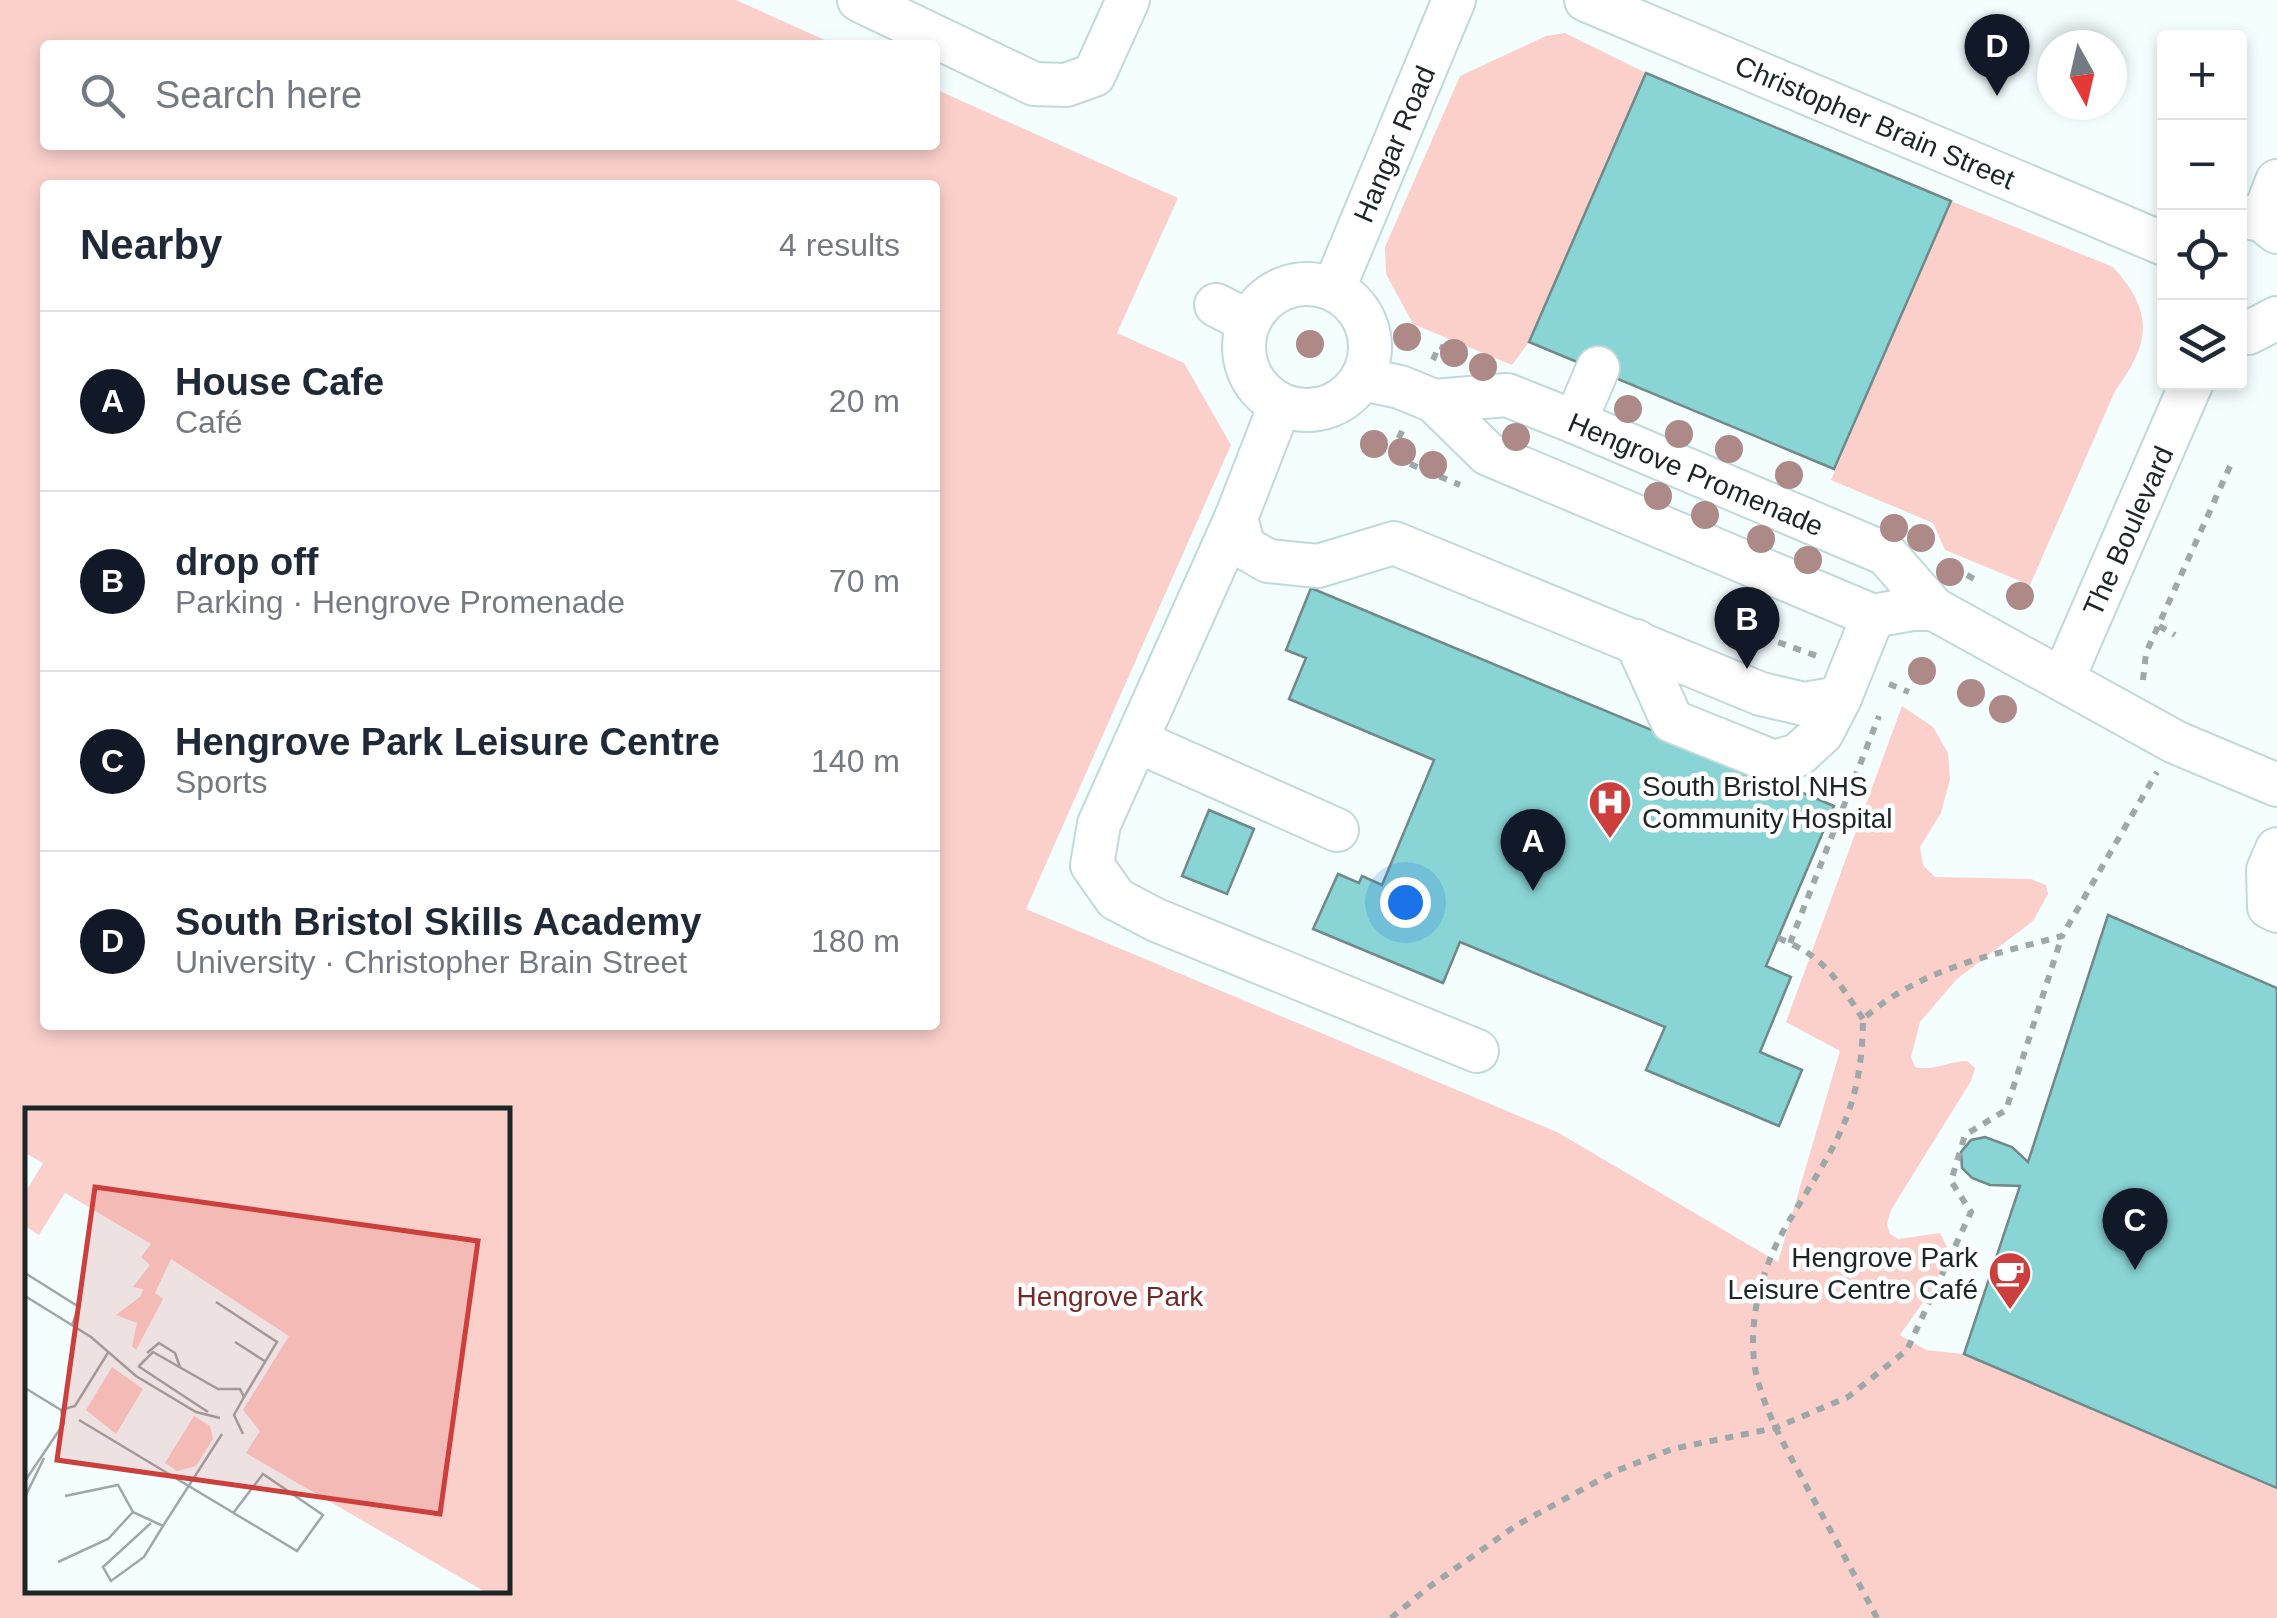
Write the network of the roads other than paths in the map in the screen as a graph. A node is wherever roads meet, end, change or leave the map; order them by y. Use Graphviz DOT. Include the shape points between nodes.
graph roads {
  1 [pos="859,0"];
  2 [pos="1128,0"];
  3 [pos="1454,0"];
  4 [pos="1586,0"];
  5 [pos="2157,241"];
  6 [pos="1334,288"];
  7 [pos="2277,318"];
  8 [pos="2247,333"];
  9 [pos="1598,368"];
  10 [pos="1362,379"];
  11 [pos="2189,390"];
  12 [pos="1434,401"];
  13 [pos="1280,404"];
  14 [pos="1575,422"];
  15 [pos="1236,518"];
  16 [pos="1934,608"];
  17 [pos="1873,616"];
  18 [pos="1636,641"];
  19 [pos="2063,679"];
  20 [pos="1840,698"];
  21 [pos="1137,741"];
  22 [pos="2277,785"];
  23 [pos="1336,830"];
  24 [pos="2277,849"];
  25 [pos="2277,911"];
  26 [pos="1478,1051"];
  1 -- 2 [label="street" via="1034,84 1066,85 1094,75"];
  3 -- 6 [label="street, Hangar Road"];
  4 -- 5 [label="street, Christopher Brain Street"];
  6 -- 10 [label="street" via="1366,324 1369,362"];
  6 -- 13 [label="street" via="1289,287 1232,314 1252,378"];
  7 -- 8 [label="street"];
  9 -- 14 [label="street"];
  10 -- 12 [label="street, Hengrove Promenade"];
  10 -- 13 [label="street" via="1350,394 1317,410"];
  11 -- 19 [label="street, The Boulevard"];
  12 -- 14 [label="street, Hengrove Promenade" via="1506,394"];
  12 -- 17 [label="street, Hengrove Promenade" via="1488,454"];
  13 -- 15 [label="street"];
  14 -- 16 [label="street, Hengrove Promenade" via="1886,554"];
  15 -- 18 [label="street" via="1244,548 1268,560 1318,566 1394,543"];
  15 -- 21 [label="street"];
  16 -- 17 [label="street"];
  16 -- 19 [label="street, Hengrove Promenade"];
  17 -- 20 [label="street"];
  18 -- 20 [label="street" via="1761,694 1804,704"];
  18 -- 20 [label="street" via="1672,721 1774,762 1798,755 1822,733"];
  19 -- 22 [label="street, Hengrove Promenade" via="2175,742"];
  21 -- 23 [label="street"];
  21 -- 26 [label="street" via="1099,824 1092,864 1116,899"];
  24 -- 25 [label="street" via="2268,870 2270,907"];
}
